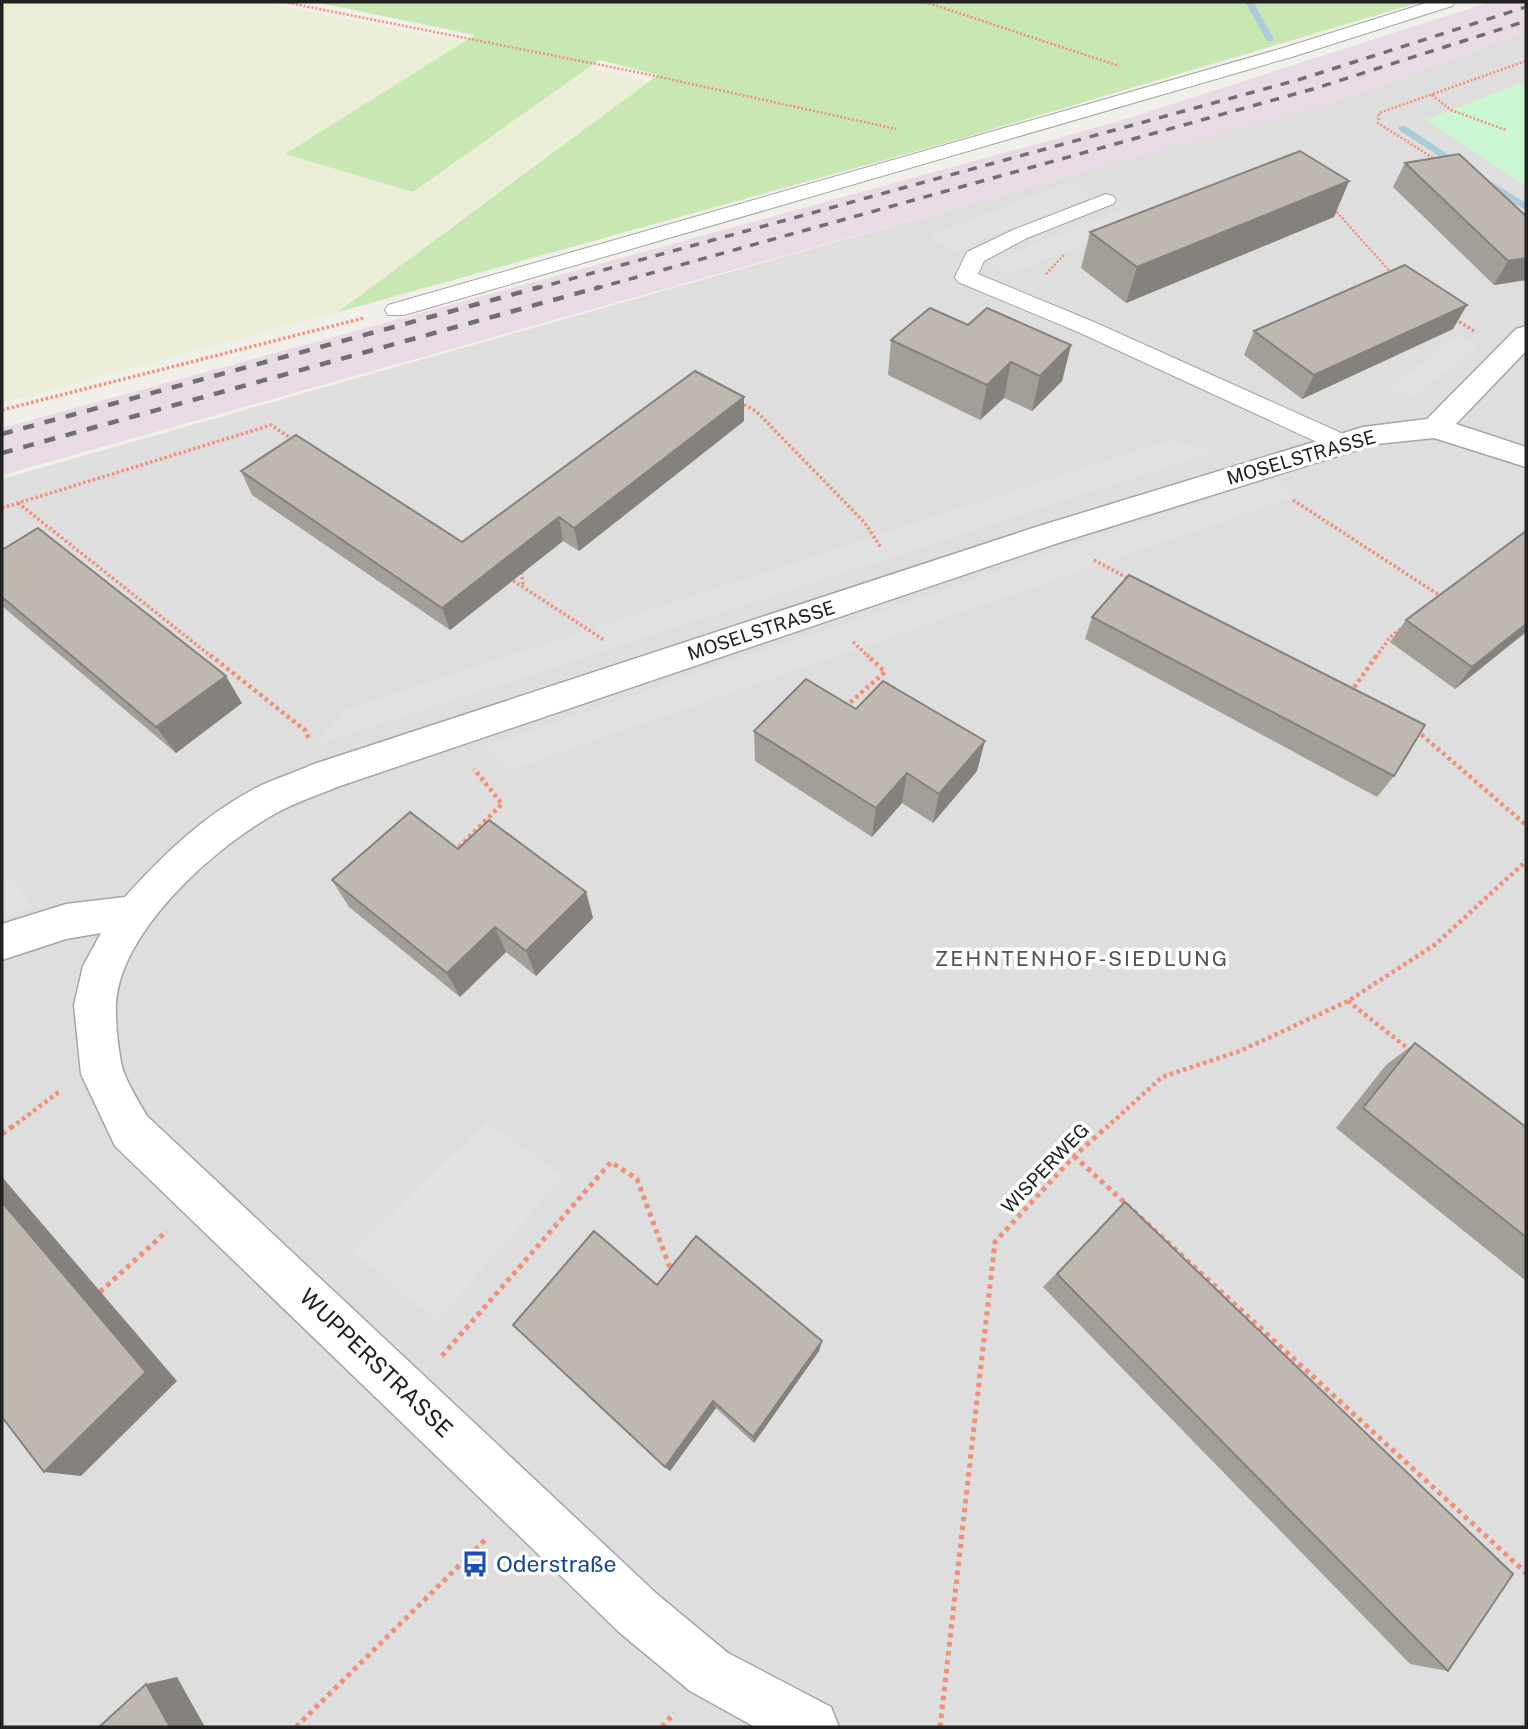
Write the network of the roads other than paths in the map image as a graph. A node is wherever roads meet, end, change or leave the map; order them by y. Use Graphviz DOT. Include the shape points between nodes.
graph roads {
  1 [pos="1446,2"];
  2 [pos="1107,200"];
  3 [pos="396,310"];
  4 [pos="1517,344"];
  5 [pos="1435,428"];
  6 [pos="1341,443"];
  7 [pos="1526,457"];
  8 [pos="134,914"];
  9 [pos="2,942"];
  10 [pos="811,1727"];
  1 -- 3 [label="lane" via="1177,85"];
  2 -- 6 [label="lane" via="975,257 966,277"];
  4 -- 5 [label="street"];
  5 -- 6 [label="street, MOSELSTRASSE" via="1374,434"];
  5 -- 7 [label="street"];
  6 -- 8 [label="street, MOSELSTRASSE" via="1047,535 324,776 265,801 207,840"];
  8 -- 9 [label="street" via="102,913 66,920"];
  8 -- 10 [label="street, WUPPERSTRASSE" via="103,966 95,1005 102,1074 131,1132 639,1614 709,1672"];
}
